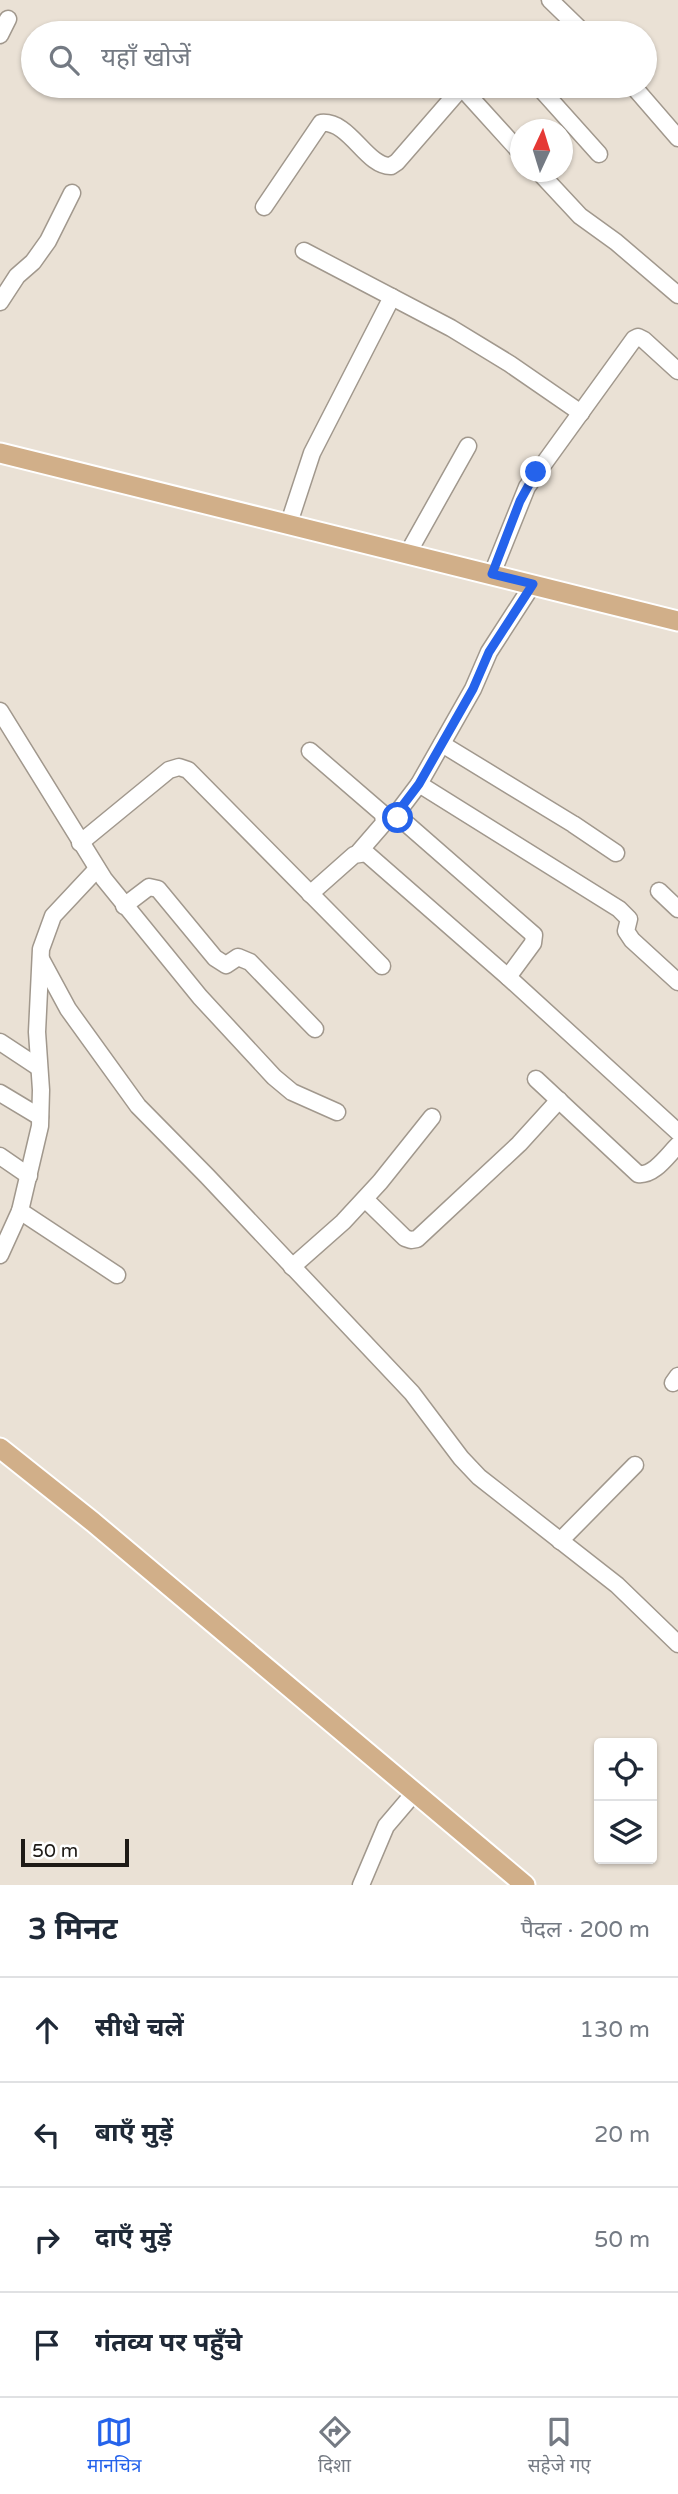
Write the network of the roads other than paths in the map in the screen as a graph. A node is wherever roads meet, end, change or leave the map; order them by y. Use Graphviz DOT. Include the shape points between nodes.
graph roads {
  1 [pos="550,0"];
  2 [pos="8,19"];
  3 [pos="571,21"];
  4 [pos="0,35"];
  5 [pos="452,98"];
  6 [pos="472,98"];
  7 [pos="549,98"];
  8 [pos="643,98"];
  9 [pos="678,138"];
  10 [pos="510,141"];
  11 [pos="599,154"];
  12 [pos="548,182"];
  13 [pos="72,193"];
  14 [pos="264,206"];
  15 [pos="304,251"];
  16 [pos="678,295"];
  17 [pos="392,297"];
  18 [pos="0,302"];
  19 [pos="678,371"];
  20 [pos="581,413"];
  21 [pos="468,446"];
  22 [pos="0,453"];
  23 [pos="289,523"];
  24 [pos="408,553"];
  25 [pos="492,574"];
  26 [pos="533,584"];
  27 [pos="678,621"];
  28 [pos="2,717"];
  29 [pos="443,744"];
  30 [pos="310,751"];
  31 [pos="419,784"];
  32 [pos="389,818"];
  33 [pos="80,843"];
  34 [pos="358,853"];
  35 [pos="616,853"];
  36 [pos="97,869"];
  37 [pos="659,891"];
  38 [pos="310,894"];
  39 [pos="124,906"];
  40 [pos="678,909"];
  41 [pos="41,959"];
  42 [pos="382,966"];
  43 [pos="508,977"];
  44 [pos="678,982"];
  45 [pos="315,1029"];
  46 [pos="0,1042"];
  47 [pos="38,1067"];
  48 [pos="536,1079"];
  49 [pos="0,1093"];
  50 [pos="559,1100"];
  51 [pos="337,1112"];
  52 [pos="432,1117"];
  53 [pos="40,1118"];
  54 [pos="678,1132"];
  55 [pos="678,1145"];
  56 [pos="0,1156"];
  57 [pos="29,1176"];
  58 [pos="365,1199"];
  59 [pos="20,1210"];
  60 [pos="0,1255"];
  61 [pos="292,1266"];
  62 [pos="117,1275"];
  63 [pos="0,1448"];
  64 [pos="635,1465"];
  65 [pos="560,1542"];
  66 [pos="678,1644"];
  67 [pos="415,1792"];
  68 [pos="361,1885"];
  69 [pos="525,1885"];
  1 -- 3 [label="street"];
  2 -- 4 [label="street"];
  5 -- 14 [label="street" via="391,166 380,164 334,125 321,123"];
  6 -- 10 [label="street"];
  7 -- 11 [label="street"];
  8 -- 9 [label="street"];
  12 -- 16 [label="street" via="580,216"];
  13 -- 18 [label="street" via="48,241"];
  15 -- 17 [label="street"];
  17 -- 20 [label="street" via="510,363"];
  17 -- 23 [label="street" via="312,453"];
  19 -- 20 [label="street" via="638,337"];
  20 -- 25 [label="street" via="527,487"];
  21 -- 24 [label="street"];
  22 -- 23 [label="main road"];
  23 -- 24 [label="main road"];
  24 -- 25 [label="main road"];
  25 -- 26 [label="main road"];
  26 -- 27 [label="main road"];
  26 -- 29 [label="street" via="489,652"];
  28 -- 33 [label="street"];
  29 -- 31 [label="street"];
  29 -- 35 [label="street"];
  30 -- 32 [label="street"];
  31 -- 32 [label="street"];
  31 -- 44 [label="street" via="620,909 629,919 626,931 632,940"];
  32 -- 34 [label="street"];
  32 -- 43 [label="street" via="408,825 534,935"];
  33 -- 36 [label="street"];
  33 -- 38 [label="street" via="169,770 179,767 200,779"];
  34 -- 38 [label="street"];
  34 -- 43 [label="street" via="375,860"];
  36 -- 39 [label="street"];
  36 -- 41 [label="street" via="53,916"];
  37 -- 40 [label="street"];
  38 -- 42 [label="street"];
  39 -- 45 [label="street" via="149,887 158,889 215,958 226,964 238,957 250,962"];
  39 -- 51 [label="street" via="274,1077 292,1092"];
  41 -- 47 [label="street"];
  41 -- 61 [label="street" via="68,1009 138,1106"];
  43 -- 54 [label="street"];
  46 -- 47 [label="street"];
  47 -- 53 [label="street"];
  48 -- 50 [label="street"];
  49 -- 53 [label="street"];
  50 -- 55 [label="street" via="638,1174 653,1170"];
  50 -- 58 [label="street" via="417,1239 405,1238"];
  52 -- 58 [label="street"];
  53 -- 57 [label="street"];
  56 -- 57 [label="street"];
  57 -- 59 [label="street"];
  58 -- 61 [label="street"];
  59 -- 60 [label="street"];
  59 -- 62 [label="street"];
  61 -- 65 [label="street" via="412,1393 479,1477"];
  63 -- 67 [label="main road"];
  64 -- 65 [label="street"];
  65 -- 66 [label="street" via="617,1585"];
  67 -- 68 [label="street" via="389,1822"];
  67 -- 69 [label="main road"];
}
